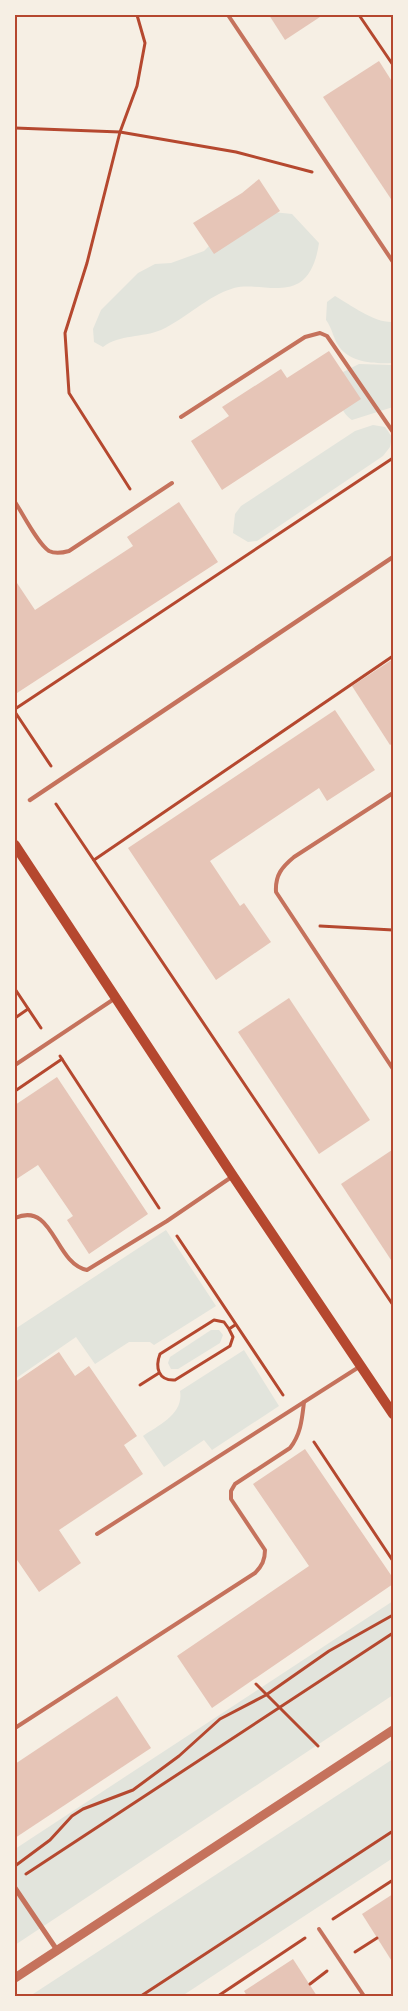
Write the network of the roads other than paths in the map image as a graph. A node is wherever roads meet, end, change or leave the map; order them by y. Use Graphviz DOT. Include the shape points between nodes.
graph roads {
  1 [pos="228,15"];
  2 [pos="393,262"];
  3 [pos="181,416"];
  4 [pos="393,432"];
  5 [pos="172,483"];
  6 [pos="15,502"];
  7 [pos="393,557"];
  8 [pos="393,793"];
  9 [pos="30,800"];
  10 [pos="15,845"];
  11 [pos="116,998"];
  12 [pos="15,1065"];
  13 [pos="393,1069"];
  14 [pos="233,1176"];
  15 [pos="15,1218"];
  16 [pos="361,1366"];
  17 [pos="304,1402"];
  18 [pos="393,1414"];
  19 [pos="97,1534"];
  20 [pos="15,1728"];
  21 [pos="393,1730"];
  22 [pos="15,1888"];
  23 [pos="319,1929"];
  24 [pos="57,1950"];
  25 [pos="15,1978"];
  26 [pos="364,1996"];
  1 -- 2 [label="lane"];
  3 -- 4 [label="lane" via="304,337 320,333 326,336"];
  5 -- 6 [label="lane" via="68,551 60,553 43,545"];
  7 -- 9 [label="street"];
  8 -- 13 [label="lane" via="283,866 275,882 276,892"];
  10 -- 11 [label="main road"];
  11 -- 12 [label="lane"];
  11 -- 14 [label="main road"];
  14 -- 15 [label="lane" via="87,1270 73,1264 41,1219 32,1215"];
  14 -- 16 [label="main road"];
  16 -- 17 [label="lane"];
  16 -- 18 [label="main road"];
  17 -- 19 [label="lane"];
  17 -- 20 [label="lane" via="296,1441 243,1478 231,1491 231,1499 265,1550 265,1560 254,1574"];
  21 -- 24 [label="street"];
  22 -- 24 [label="street"];
  23 -- 26 [label="lane"];
  24 -- 25 [label="street"];
}
